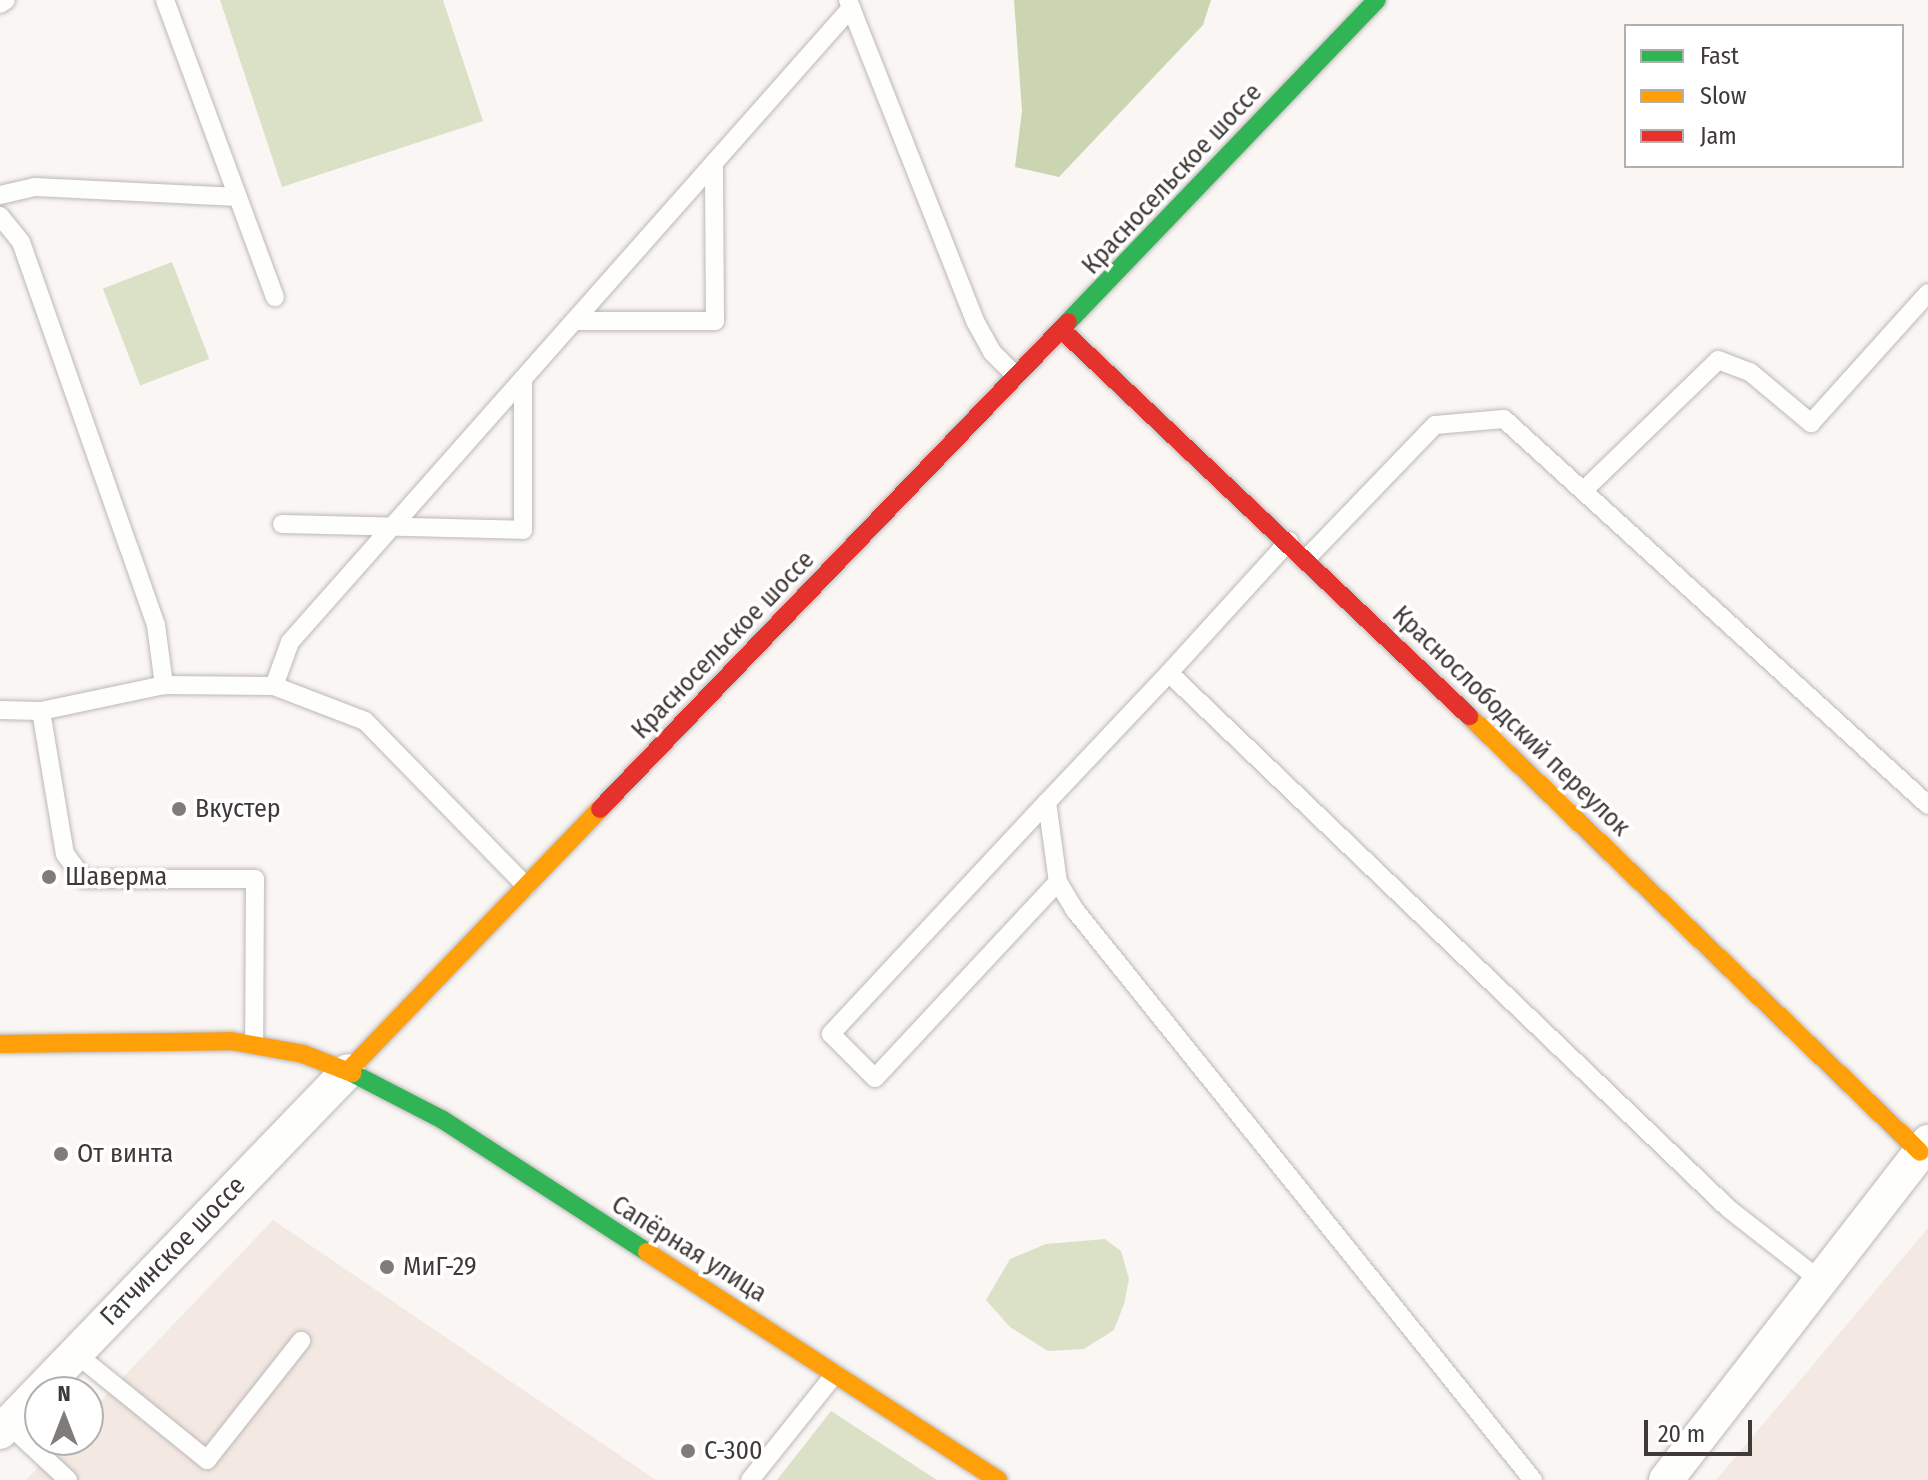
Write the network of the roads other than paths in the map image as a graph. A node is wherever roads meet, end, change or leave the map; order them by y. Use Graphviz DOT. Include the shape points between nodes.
graph roads {
  1 [pos="6,0"];
  2 [pos="165,0"];
  3 [pos="1377,0"];
  4 [pos="0,4"];
  5 [pos="849,4"];
  6 [pos="714,163"];
  7 [pos="0,195"];
  8 [pos="238,197"];
  9 [pos="0,216"];
  10 [pos="1928,293"];
  11 [pos="275,297"];
  12 [pos="574,321"];
  13 [pos="1063,331"];
  14 [pos="1018,377"];
  15 [pos="523,379"];
  16 [pos="1583,491"];
  17 [pos="282,524"];
  18 [pos="392,527"];
  19 [pos="1289,541"];
  20 [pos="1306,559"];
  21 [pos="1169,673"];
  22 [pos="164,685"];
  23 [pos="274,686"];
  24 [pos="0,710"];
  25 [pos="41,711"];
  26 [pos="1047,802"];
  27 [pos="1928,805"];
  28 [pos="1058,882"];
  29 [pos="526,886"];
  30 [pos="0,1044"];
  31 [pos="254,1044"];
  32 [pos="348,1071"];
  33 [pos="1924,1147"];
  34 [pos="1820,1280"];
  35 [pos="301,1341"];
  36 [pos="75,1353"];
  37 [pos="837,1372"];
  38 [pos="4,1428"];
  39 [pos="68,1480"];
  40 [pos="750,1480"];
  41 [pos="998,1480"];
  42 [pos="1533,1480"];
  43 [pos="1666,1480"];
  1 -- 4 [label="lane"];
  2 -- 8 [label="lane"];
  3 -- 13 [label="street, Красносельское шоссе"];
  5 -- 6 [label="lane"];
  5 -- 14 [label="lane" via="971,312 992,352"];
  6 -- 12 [label="lane"];
  6 -- 12 [label="lane" via="715,321"];
  7 -- 8 [label="lane" via="35,187"];
  8 -- 11 [label="lane"];
  9 -- 22 [label="lane" via="21,242 156,625"];
  10 -- 16 [label="lane" via="1811,423 1750,372 1718,360"];
  12 -- 15 [label="lane"];
  13 -- 14 [label="street, Красносельское шоссе"];
  13 -- 19 [label="street, Краснослободский переулок"];
  14 -- 29 [label="street, Красносельское шоссе"];
  15 -- 18 [label="lane"];
  15 -- 18 [label="lane" via="523,530"];
  16 -- 20 [label="lane" via="1504,419 1435,425"];
  16 -- 27 [label="lane"];
  17 -- 18 [label="lane"];
  18 -- 23 [label="lane" via="290,642"];
  19 -- 20 [label="street, Краснослободский переулок"];
  19 -- 21 [label="lane"];
  20 -- 33 [label="street, Краснослободский переулок"];
  21 -- 26 [label="lane"];
  21 -- 34 [label="lane" via="1729,1209"];
  22 -- 23 [label="lane"];
  22 -- 25 [label="lane"];
  23 -- 29 [label="lane" via="365,721"];
  24 -- 25 [label="lane"];
  25 -- 31 [label="lane" via="65,854 84,879 255,879"];
  26 -- 28 [label="lane"];
  26 -- 28 [label="lane" via="831,1034 875,1078"];
  28 -- 42 [label="lane" via="1074,909"];
  29 -- 32 [label="street, Красносельское шоссе"];
  30 -- 31 [label="street"];
  31 -- 32 [label="street"];
  32 -- 36 [label="street, Гатчинское шоссе"];
  32 -- 37 [label="street, Сапёрная улица" via="443,1120"];
  33 -- 34 [label="street"];
  34 -- 43 [label="street"];
  35 -- 36 [label="lane" via="207,1460"];
  36 -- 38 [label="street, Гатчинское шоссе"];
  37 -- 40 [label="lane"];
  37 -- 41 [label="street, Сапёрная улица"];
  38 -- 39 [label="lane"];
}
